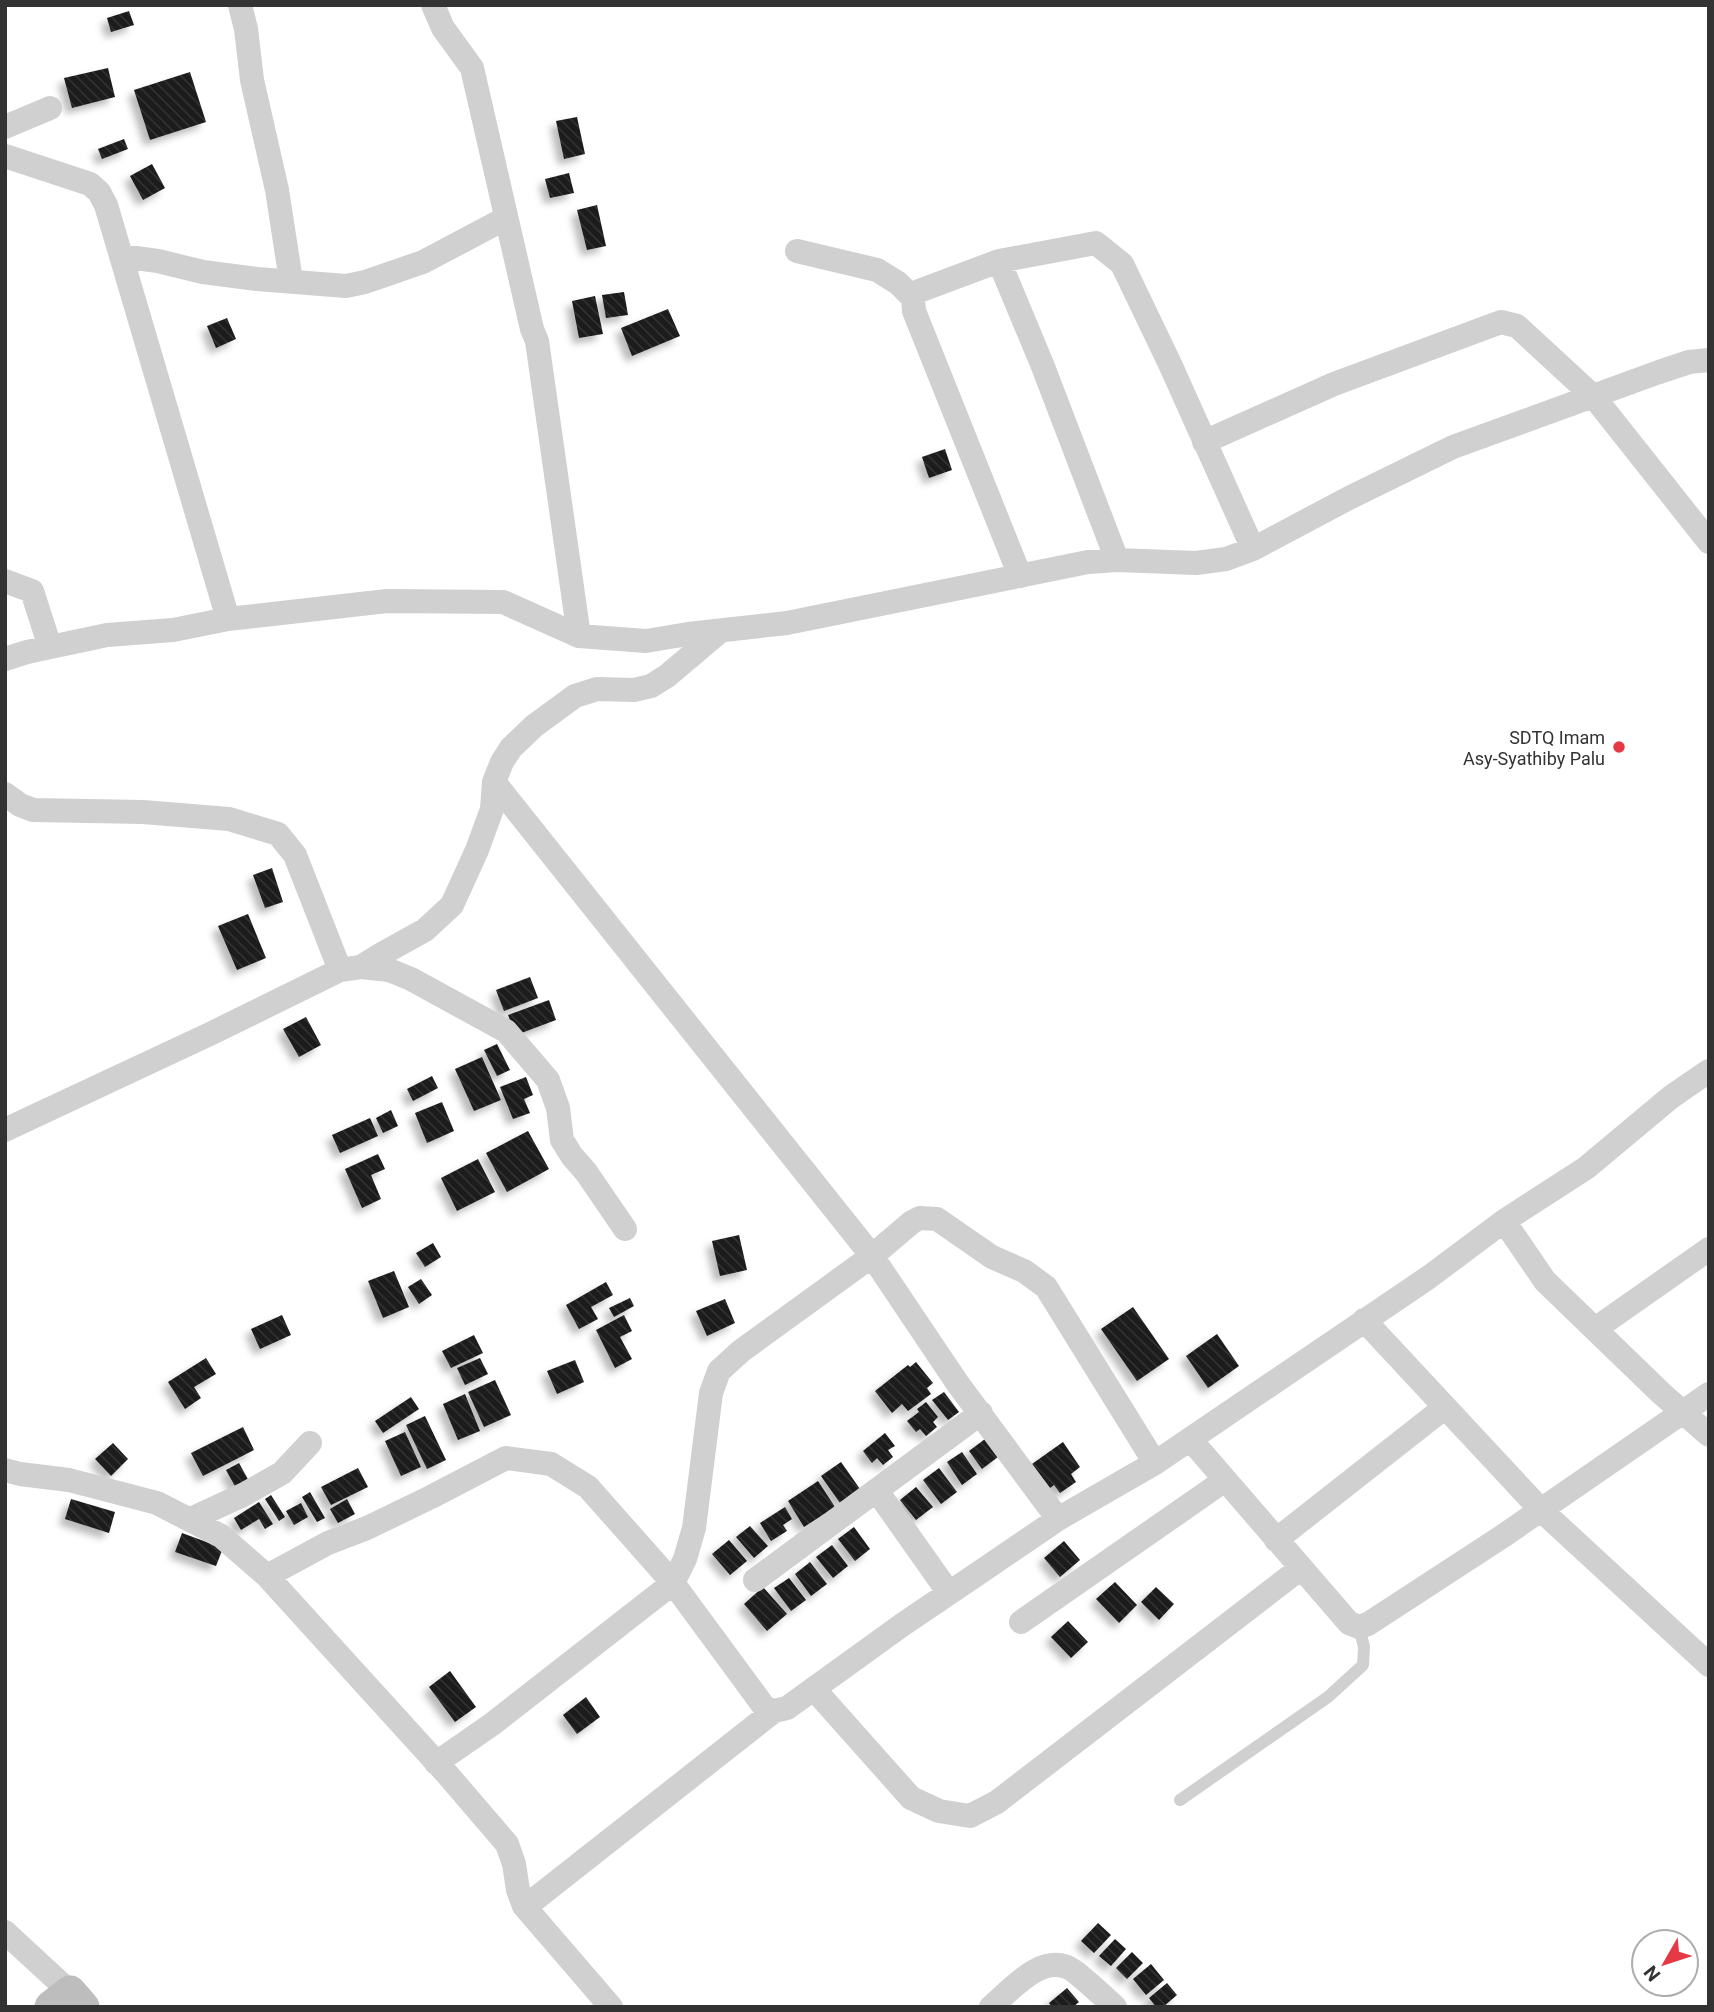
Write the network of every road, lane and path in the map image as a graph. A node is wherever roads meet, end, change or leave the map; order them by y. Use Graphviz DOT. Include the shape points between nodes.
graph roads {
  1 [pos="240,5"];
  2 [pos="433,5"];
  3 [pos="50,108"];
  4 [pos="5,127"];
  5 [pos="5,156"];
  6 [pos="506,218"];
  7 [pos="797,251"];
  8 [pos="121,256"];
  9 [pos="999,261"];
  10 [pos="287,281"];
  11 [pos="913,298"];
  12 [pos="1709,360"];
  13 [pos="1594,397"];
  14 [pos="1204,442"];
  15 [pos="1709,542"];
  16 [pos="1254,550"];
  17 [pos="1117,559"];
  18 [pos="1020,576"];
  19 [pos="5,581"];
  20 [pos="228,619"];
  21 [pos="719,632"];
  22 [pos="579,636"];
  23 [pos="50,647"];
  24 [pos="5,659"];
  25 [pos="494,782"];
  26 [pos="5,794"];
  27 [pos="351,969"];
  28 [pos="1709,1071"];
  29 [pos="5,1130"];
  30 [pos="1504,1222"];
  31 [pos="625,1229"];
  32 [pos="1709,1249"];
  33 [pos="872,1256"];
  34 [pos="1364,1320"];
  35 [pos="1595,1329"];
  36 [pos="1709,1394"];
  37 [pos="1444,1408"];
  38 [pos="981,1413"];
  39 [pos="1683,1413"];
  40 [pos="1709,1435"];
  41 [pos="1190,1440"];
  42 [pos="310,1443"];
  43 [pos="1155,1463"];
  44 [pos="5,1470"];
  45 [pos="1225,1480"];
  46 [pos="877,1491"];
  47 [pos="1541,1510"];
  48 [pos="191,1519"];
  49 [pos="1058,1519"];
  50 [pos="1276,1540"];
  51 [pos="1301,1569"];
  52 [pos="267,1576"];
  53 [pos="755,1580"];
  54 [pos="673,1583"];
  55 [pos="949,1593"];
  56 [pos="1021,1622"];
  57 [pos="1359,1627"];
  58 [pos="1709,1664"];
  59 [pos="814,1689"];
  60 [pos="774,1711"];
  61 [pos="436,1763"];
  62 [pos="1180,1800"];
  63 [pos="525,1907"];
  64 [pos="5,1932"];
  65 [pos="68,2002"];
  66 [pos="611,2007"];
  67 [pos="991,2007"];
  68 [pos="1115,2007"];
  1 -- 10 [label="street" via="277,190 290,274"];
  2 -- 6 [label="street" via="443,28 472,68"];
  3 -- 4 [label="street"];
  5 -- 8 [label="street" via="90,184 106,205"];
  6 -- 10 [label="street" via="423,261 365,282 346,286"];
  6 -- 22 [label="street" via="537,341"];
  7 -- 11 [label="street" via="877,271"];
  8 -- 10 [label="street" via="203,272"];
  8 -- 20 [label="street"];
  9 -- 11 [label="street"];
  9 -- 14 [label="street" via="1096,243 1113,256 1122,264"];
  9 -- 17 [label="street"];
  11 -- 18 [label="street" via="914,311"];
  12 -- 13 [label="street" via="1689,362"];
  13 -- 14 [label="street" via="1517,326 1501,321 1334,384"];
  13 -- 15 [label="street"];
  13 -- 16 [label="street" via="1453,447"];
  14 -- 16 [label="street"];
  16 -- 17 [label="street" via="1196,564"];
  17 -- 18 [label="street"];
  18 -- 21 [label="street" via="787,623"];
  19 -- 23 [label="street" via="33,591"];
  20 -- 22 [label="street" via="387,601 503,602"];
  20 -- 23 [label="street"];
  21 -- 22 [label="street" via="646,641"];
  21 -- 25 [label="street" via="651,686 597,689 575,696 511,748"];
  23 -- 24 [label="street"];
  25 -- 27 [label="street" via="492,809 453,905 425,930"];
  25 -- 33 [label="street"];
  26 -- 27 [label="street" via="33,810 229,819 278,834 295,855"];
  27 -- 29 [label="street"];
  27 -- 31 [label="street" via="389,970 506,1031 548,1080 562,1140"];
  28 -- 30 [label="street" via="1586,1168"];
  30 -- 34 [label="street"];
  30 -- 35 [label="street" via="1545,1281"];
  32 -- 35 [label="street"];
  33 -- 38 [label="street"];
  33 -- 43 [label="street" via="912,1222 937,1219 1046,1287"];
  33 -- 54 [label="street" via="719,1371 708,1406 695,1528"];
  34 -- 37 [label="street"];
  34 -- 41 [label="street"];
  35 -- 39 [label="street"];
  36 -- 39 [label="street"];
  37 -- 47 [label="street"];
  37 -- 50 [label="street"];
  38 -- 46 [label="street"];
  38 -- 49 [label="street"];
  39 -- 40 [label="street"];
  39 -- 47 [label="street"];
  41 -- 43 [label="street"];
  41 -- 45 [label="street"];
  42 -- 48 [label="street" via="282,1474"];
  43 -- 49 [label="street"];
  44 -- 48 [label="street" via="110,1489"];
  45 -- 50 [label="street"];
  45 -- 56 [label="street"];
  46 -- 53 [label="street"];
  46 -- 55 [label="street"];
  47 -- 57 [label="street"];
  47 -- 58 [label="street"];
  48 -- 52 [label="street" via="221,1536"];
  49 -- 55 [label="street"];
  50 -- 51 [label="street"];
  51 -- 57 [label="street" via="1349,1623"];
  51 -- 59 [label="street" via="997,1802 970,1816 939,1811 911,1798"];
  52 -- 54 [label="street" via="506,1458 551,1464 588,1487"];
  52 -- 61 [label="street"];
  54 -- 60 [label="street" via="765,1708"];
  54 -- 61 [label="street"];
  55 -- 59 [label="street"];
  57 -- 62 [label="lane" via="1363,1665 1328,1697"];
  59 -- 60 [label="street" via="788,1708"];
  60 -- 63 [label="street"];
  61 -- 63 [label="street" via="507,1844"];
  63 -- 66 [label="street"];
  64 -- 65 [label="street"];
  67 -- 68 [label="street" via="1036,1969 1050,1965 1072,1970"];
}
